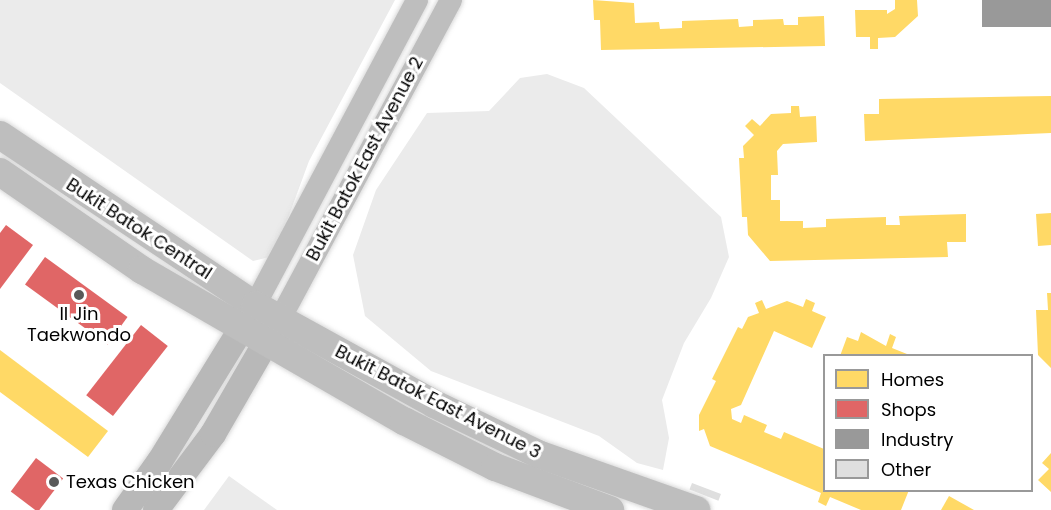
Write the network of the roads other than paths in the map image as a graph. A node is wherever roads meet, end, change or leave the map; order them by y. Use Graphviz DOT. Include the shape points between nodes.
graph roads {
  1 [pos="417,0"];
  2 [pos="451,0"];
  3 [pos="0,135"];
  4 [pos="0,172"];
  5 [pos="255,305"];
  6 [pos="263,331"];
  7 [pos="125,510"];
  8 [pos="156,510"];
  9 [pos="610,510"];
  10 [pos="696,510"];
  1 -- 5 [label="street, Bukit Batok East Avenue 2"];
  2 -- 6 [label="street, Bukit Batok East Avenue 2"];
  3 -- 5 [label="main road, Bukit Batok Central"];
  4 -- 6 [label="main road, Bukit Batok Central" via="142,270"];
  5 -- 6 [label="main road, Bukit Batok East Avenue 3"];
  6 -- 7 [label="main road"];
  6 -- 8 [label="main road" via="213,434"];
  6 -- 9 [label="main road, Bukit Batok East Avenue 3" via="495,467"];
  6 -- 10 [label="main road, Bukit Batok East Avenue 3" via="434,404 538,454"];
}
